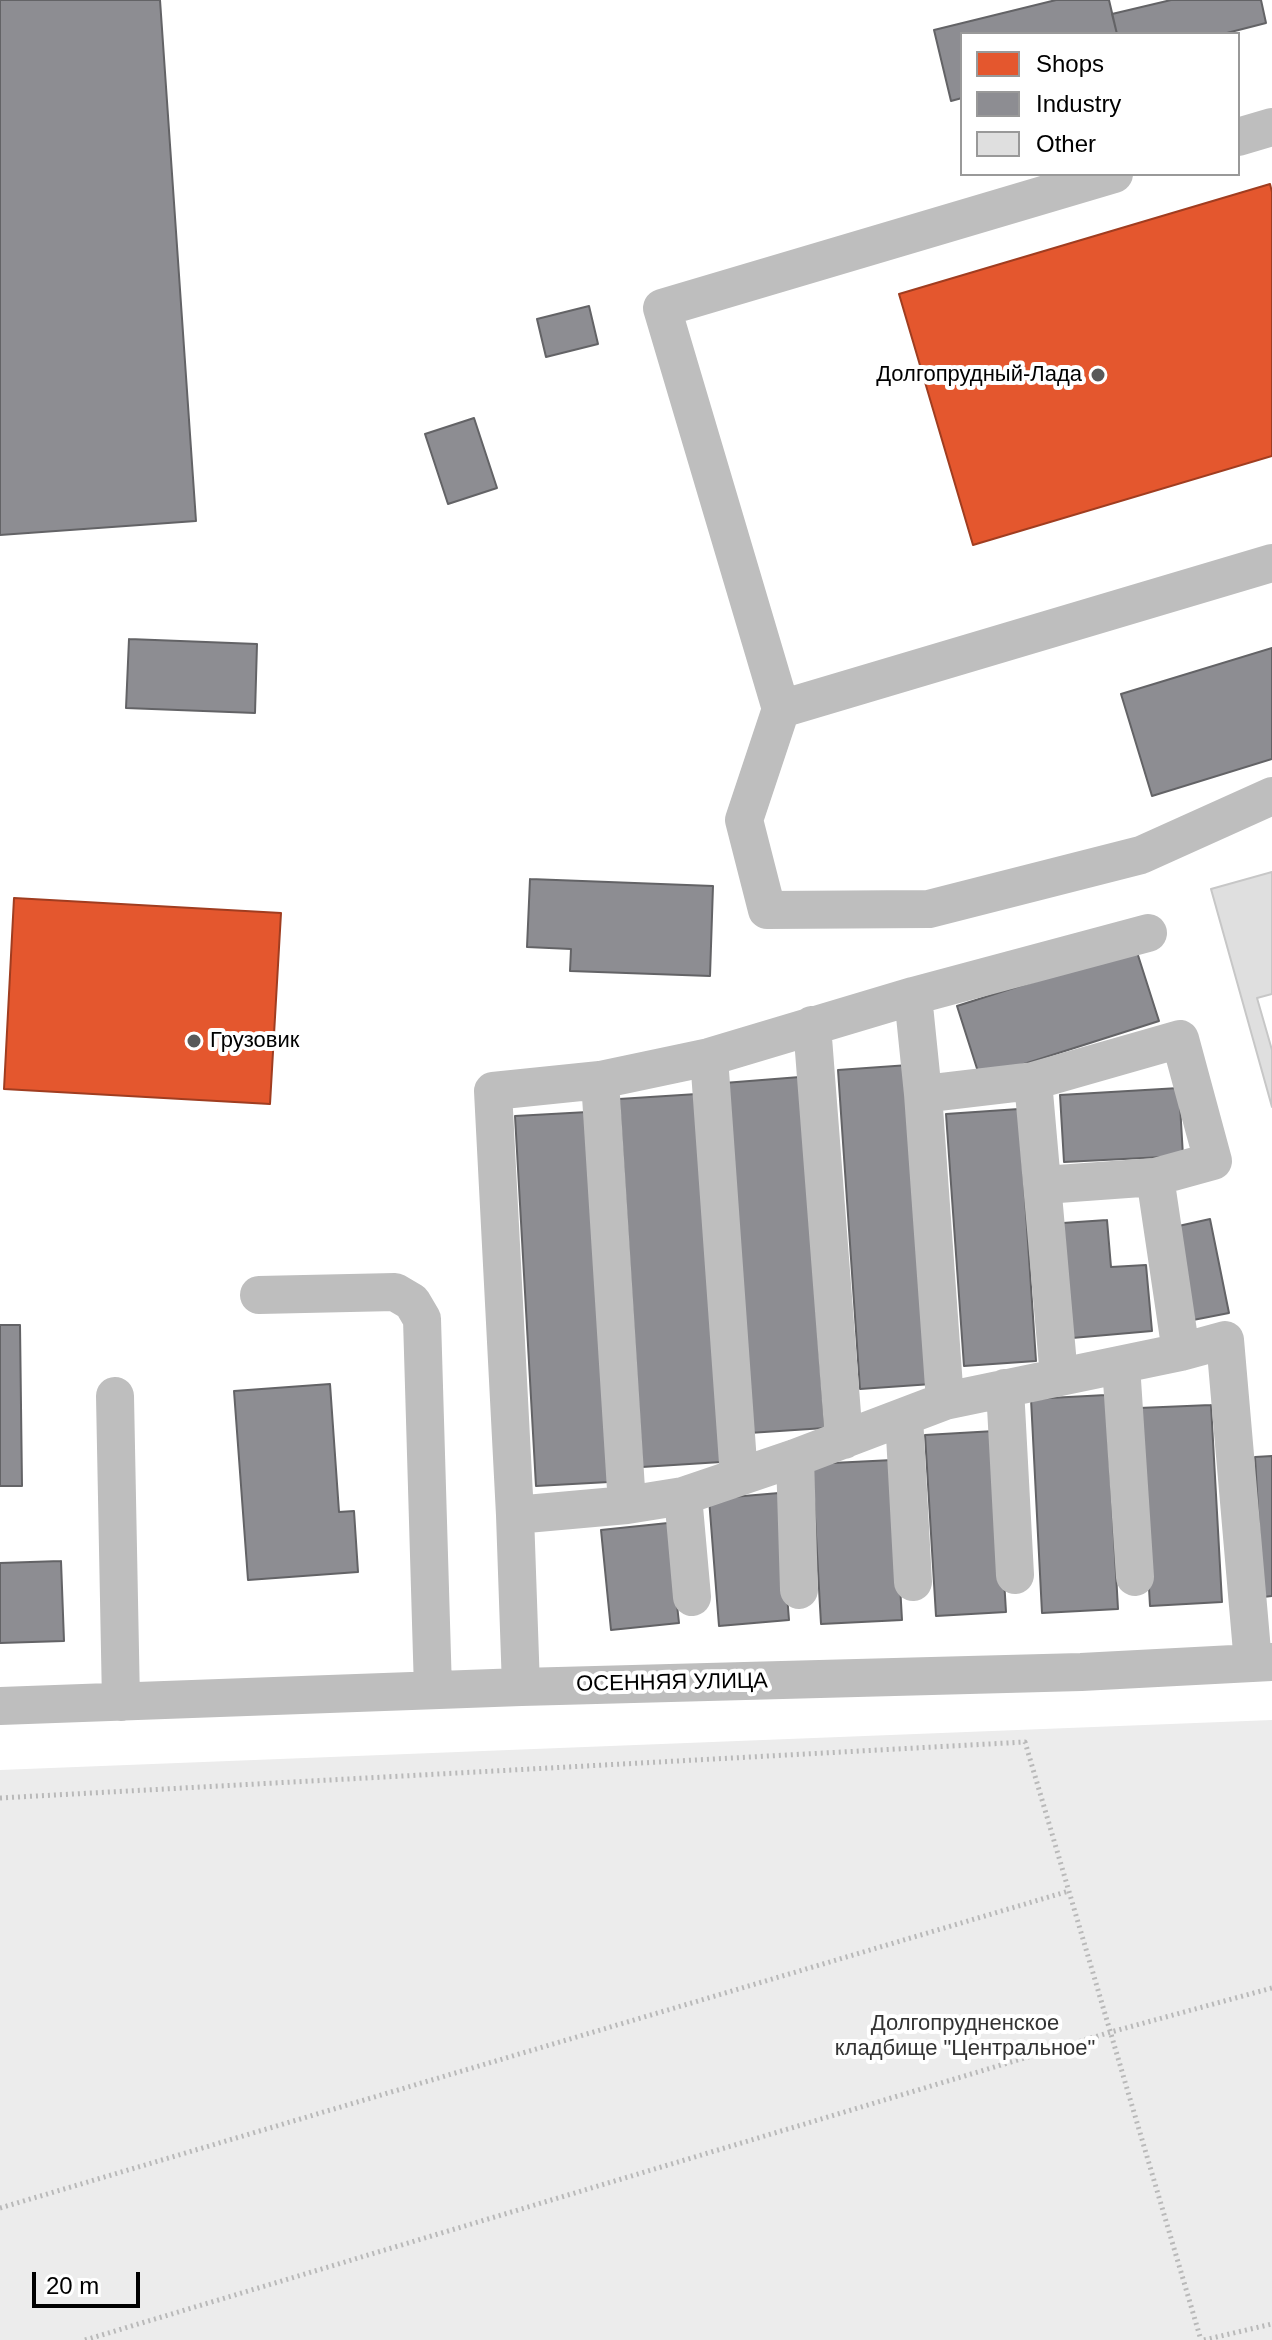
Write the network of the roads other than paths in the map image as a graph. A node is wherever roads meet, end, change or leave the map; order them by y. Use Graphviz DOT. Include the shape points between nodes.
graph roads {
  1 [pos="1272,127"];
  2 [pos="1240,136"];
  3 [pos="1107,176"];
  4 [pos="1272,563"];
  5 [pos="781,709"];
  6 [pos="1272,796"];
  7 [pos="1148,933"];
  8 [pos="913,996"];
  9 [pos="812,1025"];
  10 [pos="709,1057"];
  11 [pos="600,1080"];
  12 [pos="1033,1081"];
  13 [pos="923,1094"];
  14 [pos="1155,1177"];
  15 [pos="1044,1185"];
  16 [pos="259,1295"];
  17 [pos="1181,1352"];
  18 [pos="1121,1365"];
  19 [pos="1059,1377"];
  20 [pos="1005,1388"];
  21 [pos="115,1396"];
  22 [pos="945,1401"];
  23 [pos="904,1417"];
  24 [pos="844,1440"];
  25 [pos="795,1458"];
  26 [pos="739,1477"];
  27 [pos="683,1496"];
  28 [pos="627,1505"];
  29 [pos="515,1515"];
  30 [pos="1015,1575"];
  31 [pos="1135,1577"];
  32 [pos="913,1582"];
  33 [pos="799,1590"];
  34 [pos="692,1597"];
  35 [pos="1262,1663"];
  36 [pos="521,1687"];
  37 [pos="433,1690"];
  38 [pos="121,1702"];
  39 [pos="0,1706"];
  1 -- 2 [label="street"];
  3 -- 5 [label="street" via="662,308"];
  4 -- 5 [label="street"];
  5 -- 6 [label="street" via="744,820 767,910 929,909 1141,855"];
  7 -- 8 [label="street"];
  8 -- 9 [label="street"];
  8 -- 13 [label="street"];
  9 -- 10 [label="street"];
  9 -- 24 [label="street"];
  10 -- 11 [label="street"];
  10 -- 26 [label="street"];
  11 -- 28 [label="street"];
  11 -- 29 [label="street" via="493,1091"];
  12 -- 13 [label="street"];
  12 -- 14 [label="street" via="1180,1039 1213,1161"];
  12 -- 15 [label="street"];
  13 -- 22 [label="street"];
  14 -- 15 [label="street"];
  14 -- 17 [label="street"];
  15 -- 19 [label="street"];
  16 -- 37 [label="street" via="395,1292 412,1302 422,1319"];
  17 -- 18 [label="street"];
  17 -- 35 [label="street" via="1225,1340"];
  18 -- 19 [label="street"];
  18 -- 31 [label="street"];
  19 -- 20 [label="street"];
  20 -- 22 [label="street"];
  20 -- 30 [label="street"];
  21 -- 38 [label="street"];
  22 -- 23 [label="street"];
  23 -- 24 [label="street"];
  23 -- 32 [label="street"];
  24 -- 25 [label="street"];
  25 -- 26 [label="street"];
  25 -- 33 [label="street"];
  26 -- 27 [label="street"];
  27 -- 28 [label="street"];
  27 -- 34 [label="street"];
  28 -- 29 [label="street"];
  29 -- 36 [label="street"];
  35 -- 36 [label="street, ОСЕННЯЯ УЛИЦА"];
  36 -- 37 [label="street, ОСЕННЯЯ УЛИЦА"];
  37 -- 38 [label="street, ОСЕННЯЯ УЛИЦА"];
  38 -- 39 [label="street, ОСЕННЯЯ УЛИЦА"];
}
